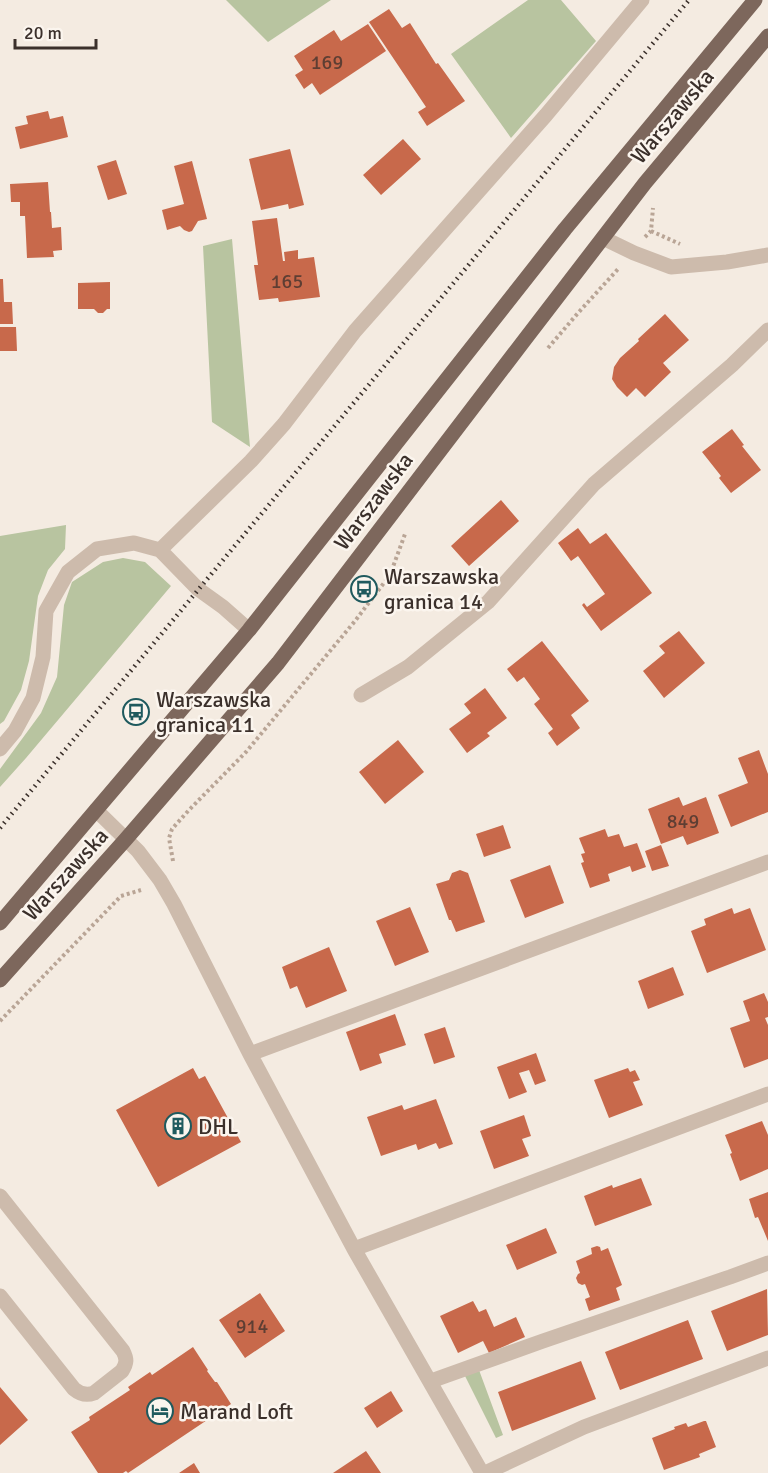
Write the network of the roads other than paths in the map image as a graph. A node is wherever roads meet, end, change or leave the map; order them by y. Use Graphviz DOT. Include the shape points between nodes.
graph roads {
  1 [pos="642,0"];
  2 [pos="755,0"];
  3 [pos="768,36"];
  4 [pos="603,238"];
  5 [pos="768,255"];
  6 [pos="768,330"];
  7 [pos="160,550"];
  8 [pos="249,630"];
  9 [pos="361,695"];
  10 [pos="0,749"];
  11 [pos="96,810"];
  12 [pos="126,839"];
  13 [pos="768,862"];
  14 [pos="0,923"];
  15 [pos="0,980"];
  16 [pos="250,1054"];
  17 [pos="768,1094"];
  18 [pos="0,1196"];
  19 [pos="354,1249"];
  20 [pos="768,1263"];
  21 [pos="0,1296"];
  22 [pos="768,1358"];
  23 [pos="431,1381"];
  24 [pos="484,1473"];
  1 -- 7 [label="street" via="355,331 284,424"];
  2 -- 8 [label="main road, Warszawska" via="565,229"];
  3 -- 4 [label="main road, Warszawska"];
  4 -- 5 [label="street" via="671,267"];
  4 -- 12 [label="main road, Warszawska" via="278,663"];
  6 -- 9 [label="street" via="594,484 488,602 408,667"];
  7 -- 8 [label="street" via="198,589"];
  7 -- 10 [label="street" via="134,543 97,549 68,572 46,611 43,657 33,698"];
  8 -- 11 [label="main road, Warszawska"];
  11 -- 12 [label="street"];
  11 -- 14 [label="main road, Warszawska"];
  12 -- 15 [label="main road, Warszawska"];
  12 -- 16 [label="street" via="174,904"];
  13 -- 16 [label="street"];
  16 -- 19 [label="street"];
  17 -- 19 [label="street"];
  18 -- 21 [label="street" via="123,1351 126,1366 94,1393 79,1393"];
  19 -- 23 [label="street"];
  20 -- 23 [label="street"];
  22 -- 24 [label="street" via="584,1427"];
  23 -- 24 [label="street"];
}
